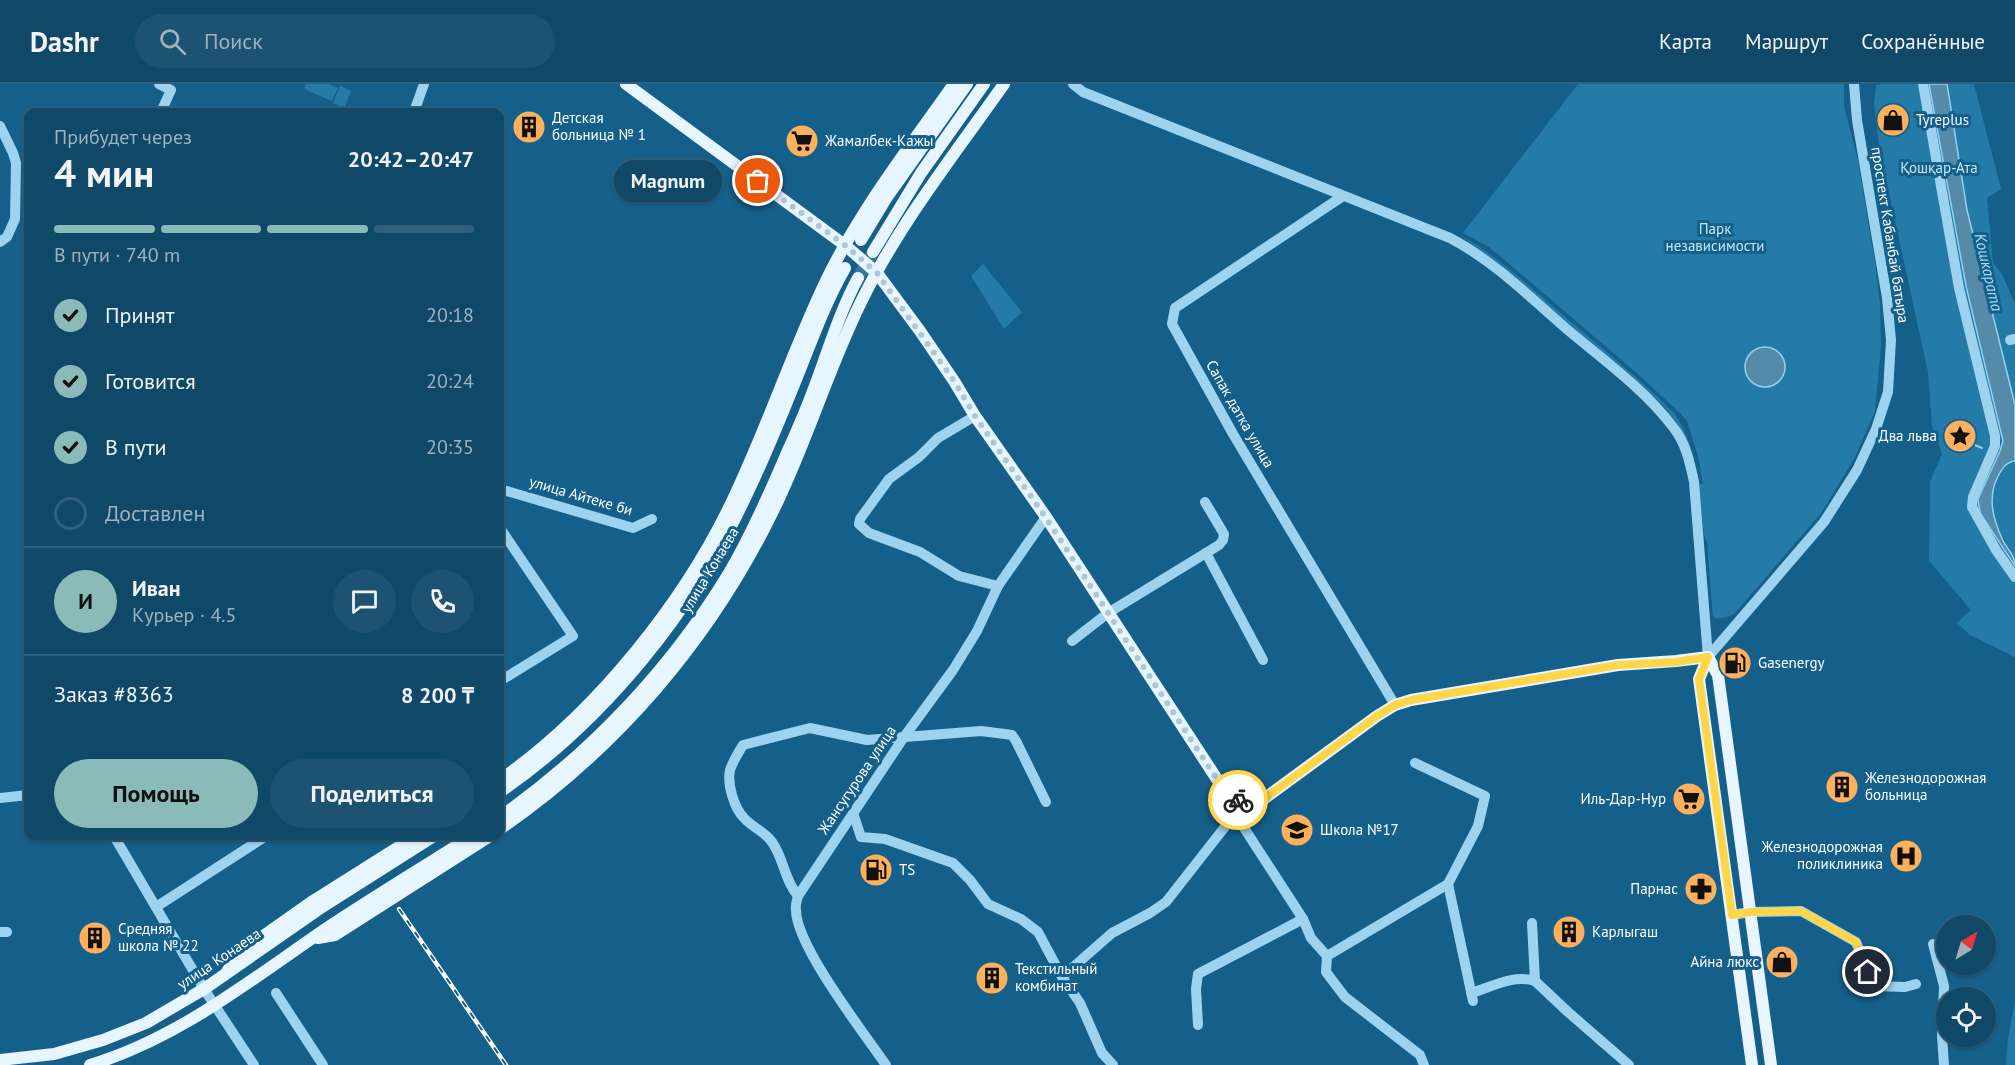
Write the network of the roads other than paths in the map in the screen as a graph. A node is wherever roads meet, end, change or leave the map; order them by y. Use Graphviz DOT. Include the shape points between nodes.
graph roads {
  1 [pos="159,84"];
  2 [pos="424,84"];
  3 [pos="626,84"];
  4 [pos="954,84"];
  5 [pos="967,84"];
  6 [pos="984,84"];
  7 [pos="1004,84"];
  8 [pos="1073,84"];
  9 [pos="1854,84"];
  10 [pos="1923,84"];
  11 [pos="172,87"];
  12 [pos="163,108"];
  13 [pos="415,108"];
  14 [pos="0,126"];
  15 [pos="1343,196"];
  16 [pos="861,240"];
  17 [pos="0,242"];
  18 [pos="846,246"];
  19 [pos="873,252"];
  20 [pos="845,268"];
  21 [pos="877,273"];
  22 [pos="858,278"];
  23 [pos="975,416"];
  24 [pos="504,490"];
  25 [pos="1205,502"];
  26 [pos="1046,518"];
  27 [pos="652,519"];
  28 [pos="504,534"];
  29 [pos="1206,553"];
  30 [pos="2015,577"];
  31 [pos="998,586"];
  32 [pos="1108,613"];
  33 [pos="1072,641"];
  34 [pos="1708,657"];
  35 [pos="1263,660"];
  36 [pos="504,679"];
  37 [pos="1395,705"];
  38 [pos="904,737"];
  39 [pos="1415,763"];
  40 [pos="504,777"];
  41 [pos="504,789"];
  42 [pos="24,795"];
  43 [pos="0,798"];
  44 [pos="1234,798"];
  45 [pos="1046,802"];
  46 [pos="853,813"];
  47 [pos="504,814"];
  48 [pos="1235,814"];
  49 [pos="504,826"];
  50 [pos="116,840"];
  51 [pos="260,840"];
  52 [pos="410,840"];
  53 [pos="428,840"];
  54 [pos="466,840"];
  55 [pos="484,840"];
  56 [pos="1448,884"];
  57 [pos="798,896"];
  58 [pos="156,907"];
  59 [pos="1750,912"];
  60 [pos="1732,915"];
  61 [pos="1303,919"];
  62 [pos="1532,923"];
  63 [pos="310,940"];
  64 [pos="1933,944"];
  65 [pos="1327,956"];
  66 [pos="224,975"];
  67 [pos="1062,977"];
  68 [pos="1535,981"];
  69 [pos="1916,984"];
  70 [pos="204,989"];
  71 [pos="276,993"];
  72 [pos="215,1006"];
  73 [pos="1198,1025"];
  74 [pos="0,1060"];
  75 [pos="90,1065"];
  76 [pos="254,1065"];
  77 [pos="323,1065"];
  78 [pos="886,1065"];
  79 [pos="1113,1065"];
  80 [pos="1424,1065"];
  81 [pos="1629,1065"];
  82 [pos="1752,1065"];
  83 [pos="1771,1065"];
  84 [pos="1944,1065"];
  1 -- 11 [label="street"];
  2 -- 13 [label="street"];
  3 -- 18 [label="main road"];
  4 -- 18 [label="main road" via="878,192"];
  5 -- 16 [label="main road"];
  6 -- 19 [label="main road" via="921,173"];
  7 -- 21 [label="main road" via="912,214"];
  8 -- 15 [label="street" via="1083,92"];
  9 -- 34 [label="street, проспект Кабанбай батыра" via="1887,298 1891,340 1888,393 1857,470 1824,522"];
  10 -- 30 [label="street" via="1959,288 1995,436 1995,446 1972,507"];
  11 -- 12 [label="street"];
  14 -- 17 [label="street" via="16,163 15,219 7,237"];
  15 -- 34 [label="street" via="1468,248 1651,401 1675,429 1688,455 1694,482"];
  15 -- 37 [label="street, Сапак датка улица" via="1175,308 1172,324"];
  18 -- 21 [label="main road"];
  18 -- 40 [label="main road" via="825,283 736,495 702,558 669,609 598,694"];
  20 -- 41 [label="main road, улица Конаева" via="745,500 711,563 640,662 605,701 559,745"];
  21 -- 23 [label="main road"];
  21 -- 49 [label="main road" via="844,339 772,513 702,633 627,722 579,768"];
  22 -- 47 [label="main road, улица Конаева" via="763,508 729,573 693,627 620,715 572,760"];
  23 -- 26 [label="main road"];
  23 -- 31 [label="street" via="938,438 889,479 859,524 868,533 920,552 959,576"];
  24 -- 27 [label="street, улица Айтеке би" via="633,528"];
  25 -- 29 [label="street" via="1225,537"];
  26 -- 31 [label="street, Жансугурова улица"];
  26 -- 32 [label="main road"];
  28 -- 36 [label="street" via="573,636"];
  29 -- 32 [label="street"];
  29 -- 35 [label="street"];
  31 -- 38 [label="street, Жансугурова улица" via="953,670"];
  32 -- 33 [label="street"];
  32 -- 44 [label="main road" via="1224,790"];
  34 -- 37 [label="main road" via="1618,665"];
  34 -- 59 [label="main road" via="1718,675"];
  34 -- 60 [label="main road" via="1699,679"];
  37 -- 44 [label="main road" via="1261,801"];
  38 -- 45 [label="street" via="981,731 1012,735"];
  38 -- 46 [label="street, Жансугурова улица"];
  38 -- 57 [label="street" via="867,740 810,728 743,745 729,777 732,795 742,817 771,841"];
  39 -- 56 [label="street" via="1485,796 1478,826"];
  42 -- 43 [label="street"];
  44 -- 48 [label="street"];
  46 -- 57 [label="street, Жансугурова улица"];
  46 -- 67 [label="street" via="861,837 885,839 953,863 988,904 1021,919 1038,932"];
  48 -- 61 [label="street"];
  48 -- 67 [label="street" via="1166,902 1112,933"];
  50 -- 58 [label="street"];
  51 -- 58 [label="street"];
  52 -- 66 [label="main road" via="239,952"];
  53 -- 66 [label="main road, улица Конаева"];
  54 -- 63 [label="main road"];
  55 -- 63 [label="main road" via="336,935"];
  56 -- 65 [label="street"];
  56 -- 68 [label="street" via="1472,997 1512,980"];
  57 -- 78 [label="street" via="795,910 804,938 823,974"];
  58 -- 70 [label="street"];
  59 -- 60 [label="street"];
  59 -- 69 [label="street" via="1801,911 1856,942 1874,986"];
  59 -- 83 [label="main road"];
  60 -- 82 [label="main road"];
  61 -- 65 [label="street" via="1311,938"];
  61 -- 73 [label="street" via="1198,974"];
  62 -- 68 [label="street"];
  63 -- 72 [label="main road"];
  64 -- 84 [label="street" via="1944,986"];
  65 -- 80 [label="street" via="1326,972 1345,997 1420,1055"];
  66 -- 70 [label="main road, улица Конаева"];
  67 -- 79 [label="street" via="1080,1003 1102,1053"];
  68 -- 81 [label="street"];
  70 -- 72 [label="street"];
  70 -- 74 [label="main road, улица Конаева" via="146,1023 103,1040 54,1054"];
  71 -- 77 [label="street"];
  72 -- 75 [label="main road" via="154,1041"];
  72 -- 76 [label="street"];
}
